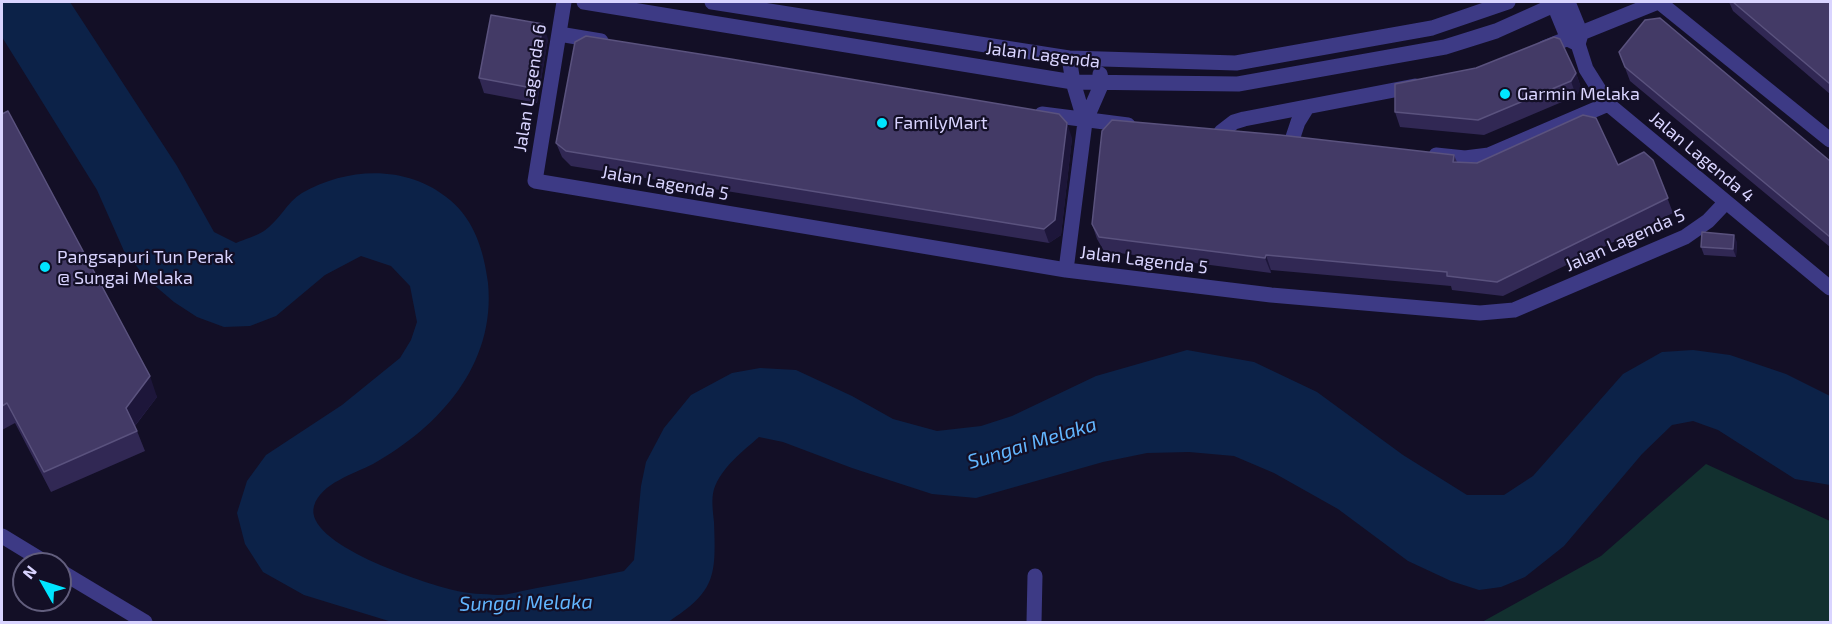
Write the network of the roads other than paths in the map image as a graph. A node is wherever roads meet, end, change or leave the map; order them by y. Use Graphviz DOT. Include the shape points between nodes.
graph roads {
  1 [pos="564,2"];
  2 [pos="584,2"];
  3 [pos="712,2"];
  4 [pos="1509,2"];
  5 [pos="1560,2"];
  6 [pos="1659,2"];
  7 [pos="559,34"];
  8 [pos="1576,39"];
  9 [pos="616,44"];
  10 [pos="1535,52"];
  11 [pos="1069,58"];
  12 [pos="1099,60"];
  13 [pos="1073,82"];
  14 [pos="1433,82"];
  15 [pos="1102,83"];
  16 [pos="1608,104"];
  17 [pos="1306,109"];
  18 [pos="1028,112"];
  19 [pos="1085,122"];
  20 [pos="1142,126"];
  21 [pos="1245,135"];
  22 [pos="1292,140"];
  23 [pos="1830,140"];
  24 [pos="1418,153"];
  25 [pos="535,181"];
  26 [pos="1726,202"];
  27 [pos="1066,270"];
  28 [pos="1830,288"];
  29 [pos="2,536"];
  30 [pos="28,552"];
  31 [pos="1035,576"];
  32 [pos="72,578"];
  33 [pos="145,622"];
  34 [pos="1034,622"];
  1 -- 7 [label="street, Jalan Lagenda 6"];
  2 -- 13 [label="street, Jalan Lagenda"];
  3 -- 11 [label="street, Jalan Lagenda"];
  4 -- 12 [label="street, Jalan Lagenda" via="1432,28 1236,63"];
  5 -- 8 [label="street, Jalan Lagenda 4"];
  5 -- 15 [label="street, Jalan Lagenda" via="1496,31 1445,47 1238,84"];
  6 -- 8 [label="street"];
  6 -- 23 [label="street"];
  7 -- 9 [label="street"];
  7 -- 25 [label="street, Jalan Lagenda 6"];
  8 -- 10 [label="street"];
  8 -- 16 [label="street, Jalan Lagenda 4" via="1586,69"];
  11 -- 12 [label="street, Jalan Lagenda"];
  11 -- 13 [label="street"];
  12 -- 15 [label="street"];
  13 -- 15 [label="street, Jalan Lagenda"];
  13 -- 19 [label="street"];
  14 -- 17 [label="street"];
  15 -- 19 [label="street"];
  16 -- 24 [label="street" via="1489,155 1465,158"];
  16 -- 26 [label="street, Jalan Lagenda 4"];
  17 -- 21 [label="street" via="1244,119 1216,132"];
  17 -- 22 [label="street"];
  18 -- 19 [label="street"];
  19 -- 20 [label="street"];
  19 -- 27 [label="street"];
  25 -- 27 [label="street, Jalan Lagenda 5"];
  26 -- 27 [label="street, Jalan Lagenda 5" via="1702,226 1684,237 1514,310 1480,313 1271,295"];
  26 -- 28 [label="street, Jalan Lagenda 4"];
  29 -- 30 [label="street"];
  31 -- 34 [label="street"];
  32 -- 33 [label="street"];
}
